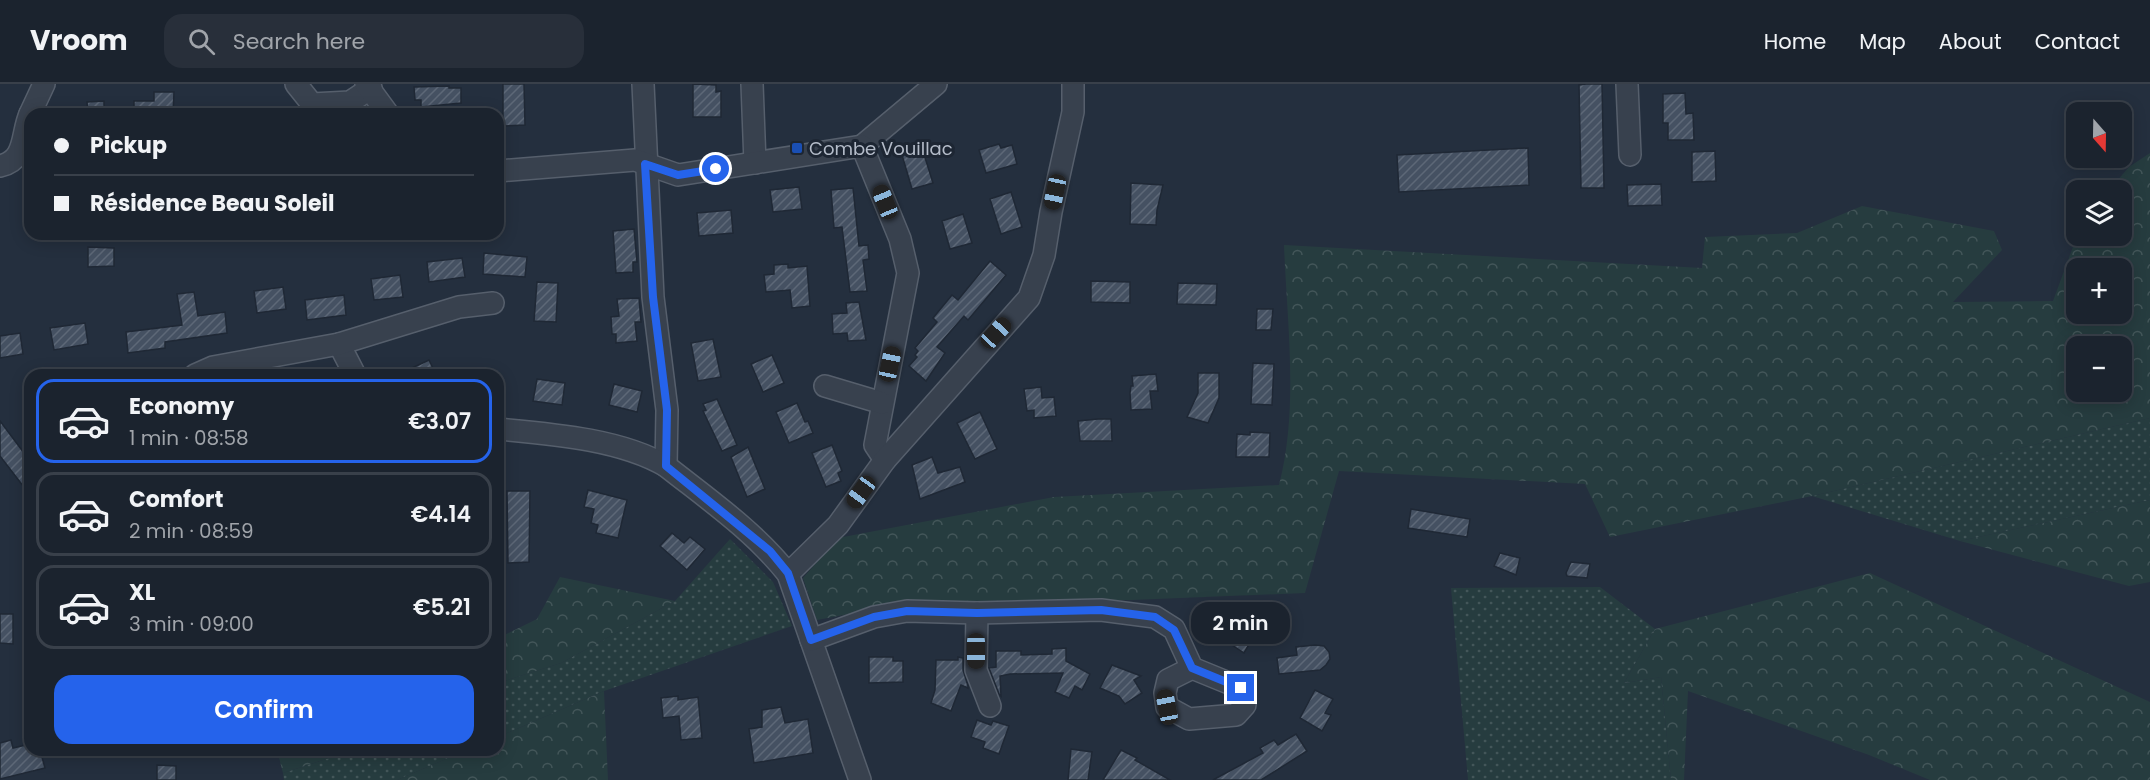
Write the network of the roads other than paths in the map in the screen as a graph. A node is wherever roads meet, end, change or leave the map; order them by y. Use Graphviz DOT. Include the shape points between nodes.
graph roads {
  1 [pos="44,84"];
  2 [pos="296,84"];
  3 [pos="643,84"];
  4 [pos="752,84"];
  5 [pos="936,84"];
  6 [pos="1073,84"];
  7 [pos="1627,84"];
  8 [pos="369,86"];
  9 [pos="33,108"];
  10 [pos="384,108"];
  11 [pos="24,142"];
  12 [pos="862,146"];
  13 [pos="1630,155"];
  14 [pos="755,163"];
  15 [pos="645,164"];
  16 [pos="0,166"];
  17 [pos="504,170"];
  18 [pos="493,303"];
  19 [pos="339,344"];
  20 [pos="208,369"];
  21 [pos="352,369"];
  22 [pos="825,386"];
  23 [pos="882,404"];
  24 [pos="504,430"];
  25 [pos="885,460"];
  26 [pos="666,466"];
  27 [pos="788,573"];
  28 [pos="977,613"];
  29 [pos="811,640"];
  30 [pos="1192,668"];
  31 [pos="990,706"];
  32 [pos="860,780"];
  1 -- 9 [label="street"];
  2 -- 8 [label="street" via="312,104 350,102"];
  3 -- 15 [label="street"];
  4 -- 14 [label="street"];
  5 -- 12 [label="street"];
  6 -- 25 [label="street" via="1073,112 1044,255 1029,298"];
  7 -- 13 [label="street"];
  8 -- 10 [label="street"];
  11 -- 16 [label="street" via="22,151"];
  12 -- 14 [label="street"];
  12 -- 23 [label="street" via="900,239 908,273"];
  14 -- 15 [label="street" via="678,175"];
  15 -- 17 [label="street" via="635,159"];
  15 -- 26 [label="street" via="653,297 667,410"];
  18 -- 19 [label="street" via="459,307"];
  19 -- 20 [label="street"];
  19 -- 21 [label="street"];
  22 -- 23 [label="street"];
  23 -- 25 [label="street" via="875,445"];
  24 -- 26 [label="street" via="550,434 646,454"];
  25 -- 27 [label="street" via="838,525"];
  26 -- 27 [label="street" via="747,530"];
  27 -- 29 [label="street"];
  28 -- 29 [label="street" via="891,613"];
  28 -- 30 [label="street" via="1101,610 1155,617 1174,630"];
  28 -- 31 [label="street" via="976,669"];
  29 -- 32 [label="street"];
}
